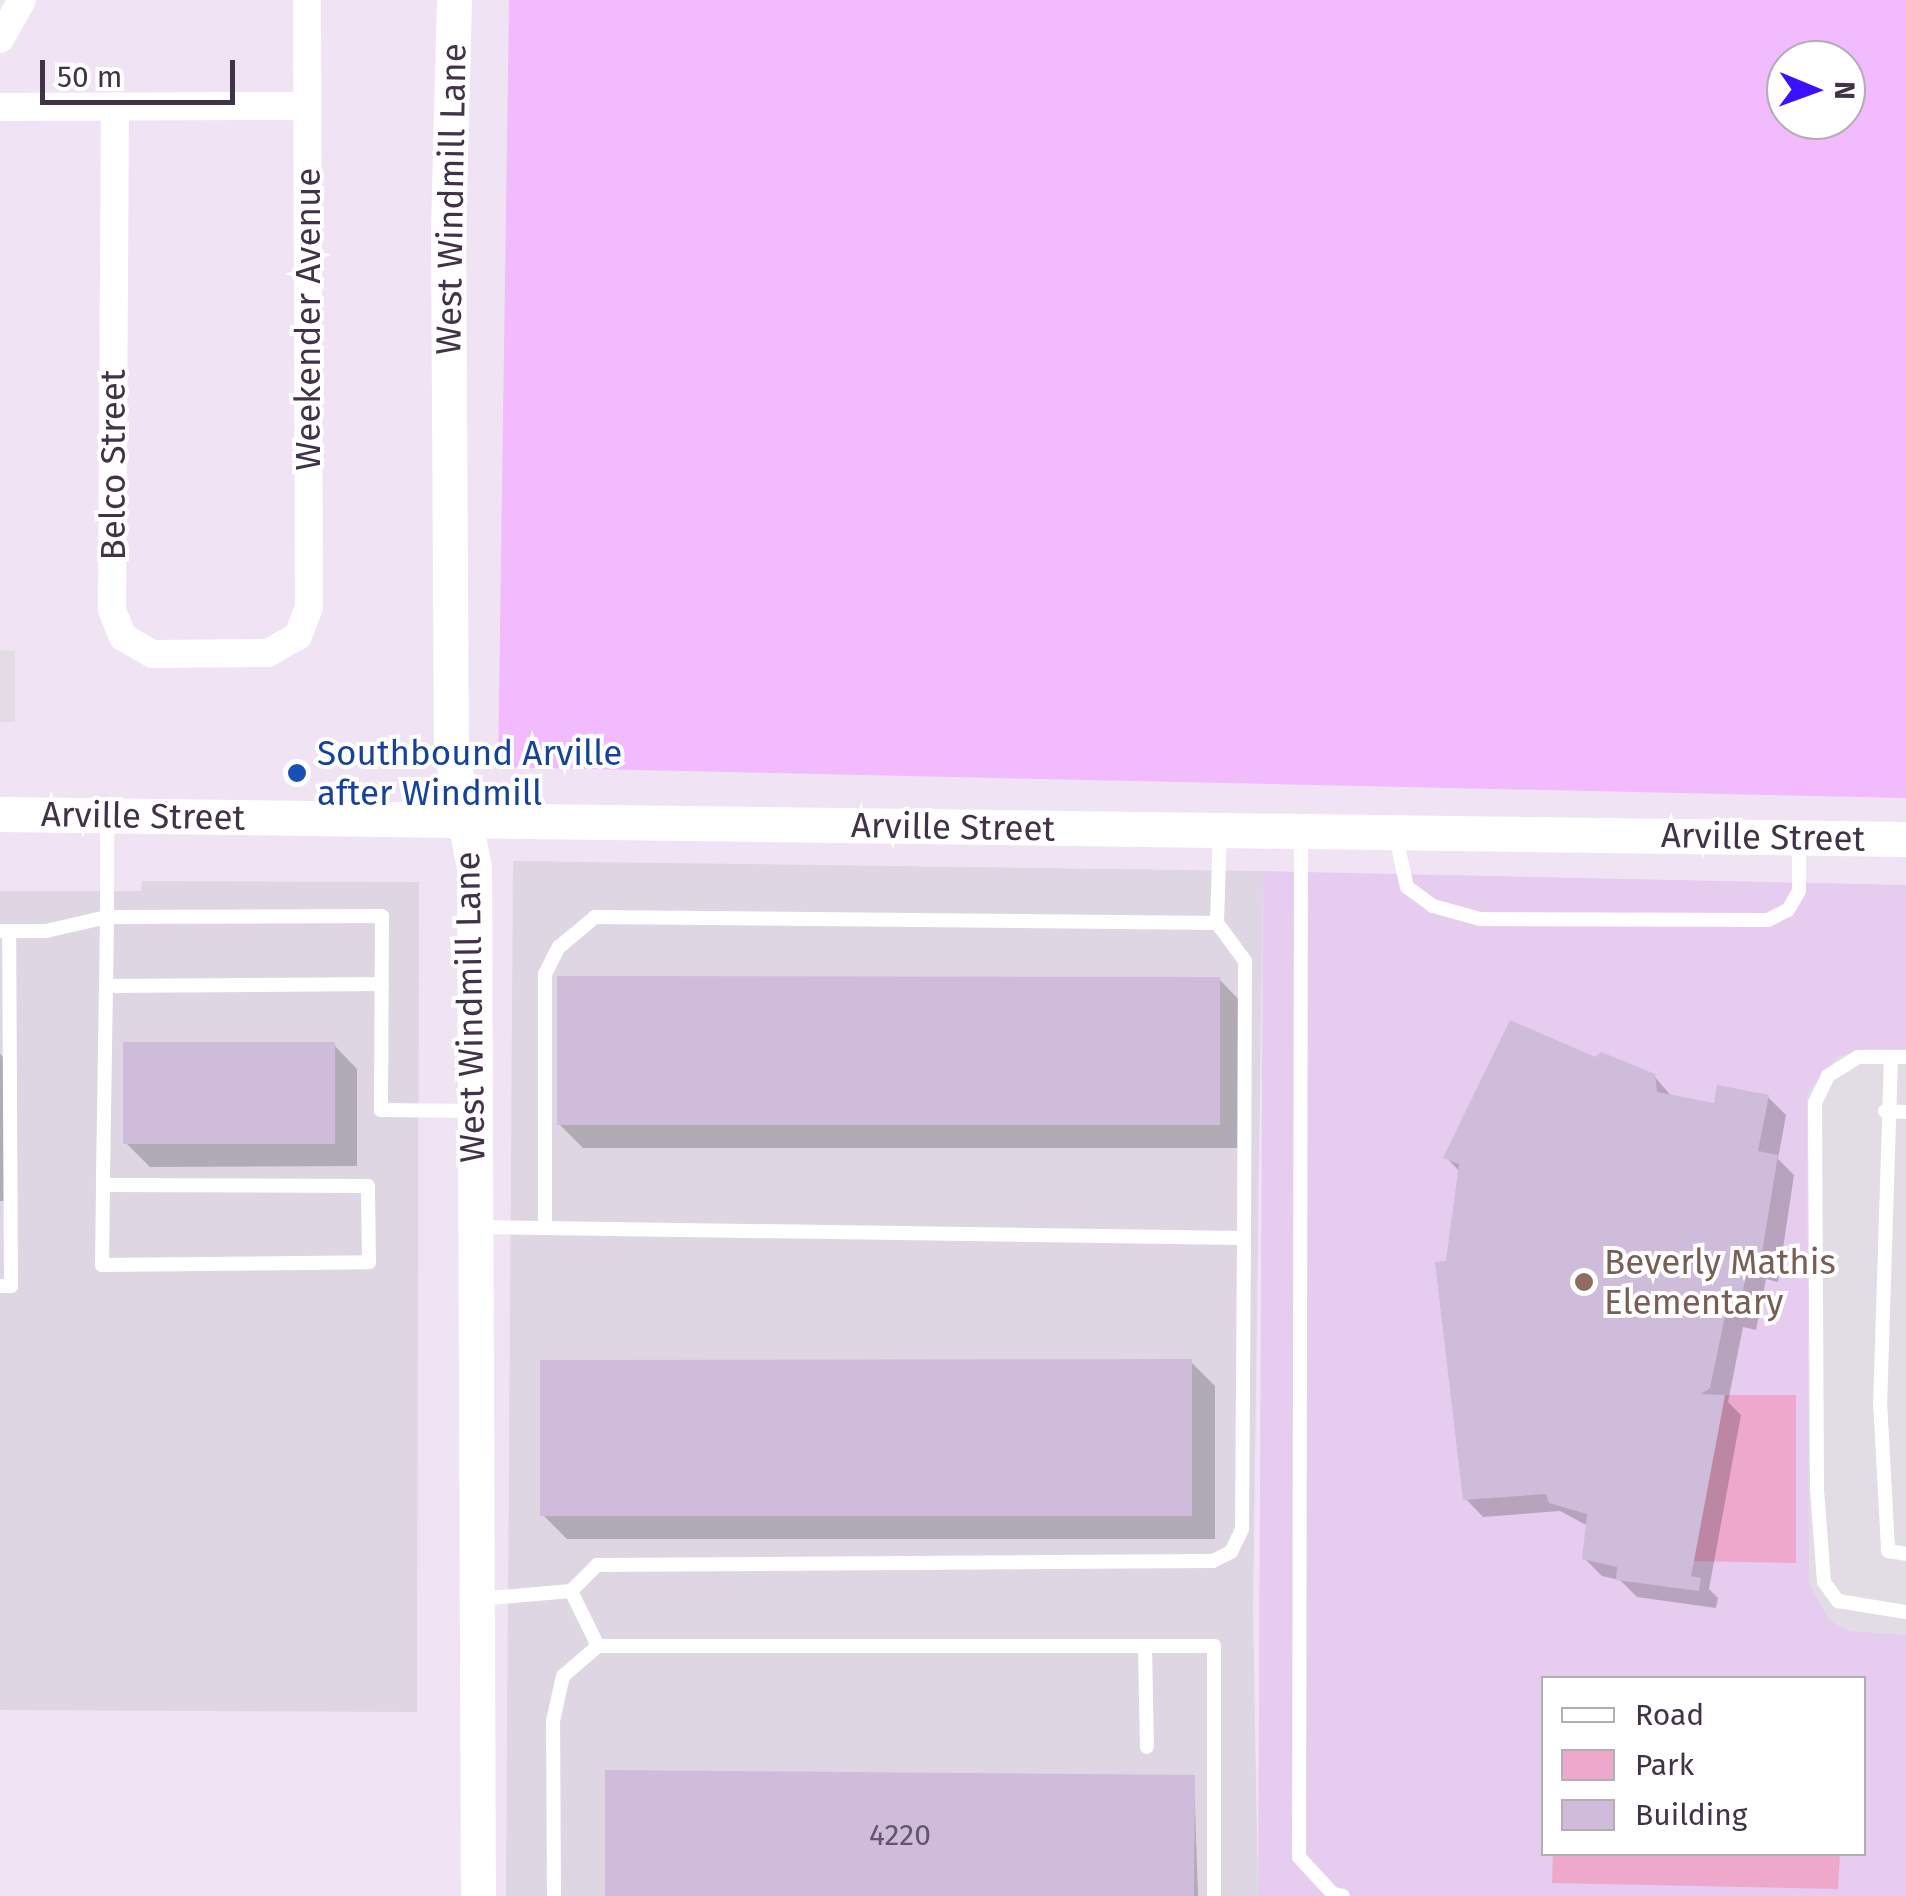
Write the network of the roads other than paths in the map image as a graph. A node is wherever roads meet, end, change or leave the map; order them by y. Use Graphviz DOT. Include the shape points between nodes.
graph roads {
  1 [pos="22,0"];
  2 [pos="307,0"];
  3 [pos="454,0"];
  4 [pos="0,39"];
  5 [pos="115,106"];
  6 [pos="308,106"];
  7 [pos="0,108"];
  8 [pos="298,636"];
  9 [pos="0,814"];
  10 [pos="107,815"];
  11 [pos="464,820"];
  12 [pos="1220,830"];
  13 [pos="1301,831"];
  14 [pos="1394,832"];
  15 [pos="1799,838"];
  16 [pos="1906,839"];
  17 [pos="107,917"];
  18 [pos="1218,923"];
  19 [pos="5,931"];
  20 [pos="382,984"];
  21 [pos="106,986"];
  22 [pos="5,1007"];
  23 [pos="1898,1057"];
  24 [pos="474,1111"];
  25 [pos="1885,1111"];
  26 [pos="1906,1112"];
  27 [pos="103,1185"];
  28 [pos="473,1227"];
  29 [pos="545,1228"];
  30 [pos="1244,1238"];
  31 [pos="0,1286"];
  32 [pos="1906,1554"];
  33 [pos="571,1592"];
  34 [pos="472,1599"];
  35 [pos="1906,1612"];
  36 [pos="598,1646"];
  37 [pos="1145,1646"];
  38 [pos="1148,1747"];
  39 [pos="478,1896"];
  40 [pos="554,1896"];
  41 [pos="1214,1896"];
  42 [pos="1343,1896"];
  1 -- 4 [label="street"];
  2 -- 6 [label="street, Weekender Avenue"];
  3 -- 11 [label="street, West Windmill Lane" via="448,230 451,732"];
  5 -- 6 [label="street"];
  5 -- 7 [label="street"];
  5 -- 8 [label="street, Belco Street" via="112,610 123,637 153,654 268,653"];
  6 -- 8 [label="street, Weekender Avenue" via="309,607"];
  9 -- 10 [label="street, Arville Street"];
  10 -- 11 [label="street, Arville Street"];
  10 -- 17 [label="lane"];
  11 -- 12 [label="street, Arville Street"];
  11 -- 24 [label="street, West Windmill Lane" via="474,866"];
  12 -- 13 [label="street, Arville Street"];
  12 -- 18 [label="lane"];
  13 -- 14 [label="street, Arville Street"];
  13 -- 42 [label="lane" via="1298,1858"];
  14 -- 15 [label="street, Arville Street"];
  14 -- 15 [label="lane" via="1407,888 1433,906 1480,920 1768,920 1788,910 1799,892"];
  15 -- 16 [label="street, Arville Street"];
  17 -- 19 [label="lane" via="46,931"];
  17 -- 20 [label="lane" via="382,916"];
  17 -- 21 [label="lane"];
  18 -- 29 [label="lane" via="595,917 559,947 545,974"];
  18 -- 30 [label="lane" via="1245,960"];
  19 -- 22 [label="lane"];
  20 -- 21 [label="lane"];
  20 -- 24 [label="lane" via="381,1110"];
  21 -- 27 [label="lane"];
  22 -- 31 [label="lane" via="11,1286"];
  23 -- 25 [label="lane"];
  23 -- 35 [label="lane" via="1858,1058 1828,1076 1814,1103 1816,1489 1824,1582 1838,1602"];
  24 -- 28 [label="street, West Windmill Lane"];
  25 -- 26 [label="lane"];
  25 -- 32 [label="lane" via="1880,1400 1888,1551"];
  27 -- 27 [label="lane" via="102,1265 369,1262 368,1186"];
  28 -- 29 [label="lane"];
  28 -- 34 [label="street, West Windmill Lane"];
  29 -- 30 [label="lane"];
  30 -- 33 [label="lane" via="1242,1529 1231,1552 1213,1561 597,1565"];
  33 -- 34 [label="lane"];
  33 -- 36 [label="lane"];
  34 -- 39 [label="street, West Windmill Lane"];
  36 -- 37 [label="lane"];
  36 -- 40 [label="lane" via="563,1676 553,1721"];
  37 -- 38 [label="lane"];
  37 -- 41 [label="lane" via="1214,1646"];
}
